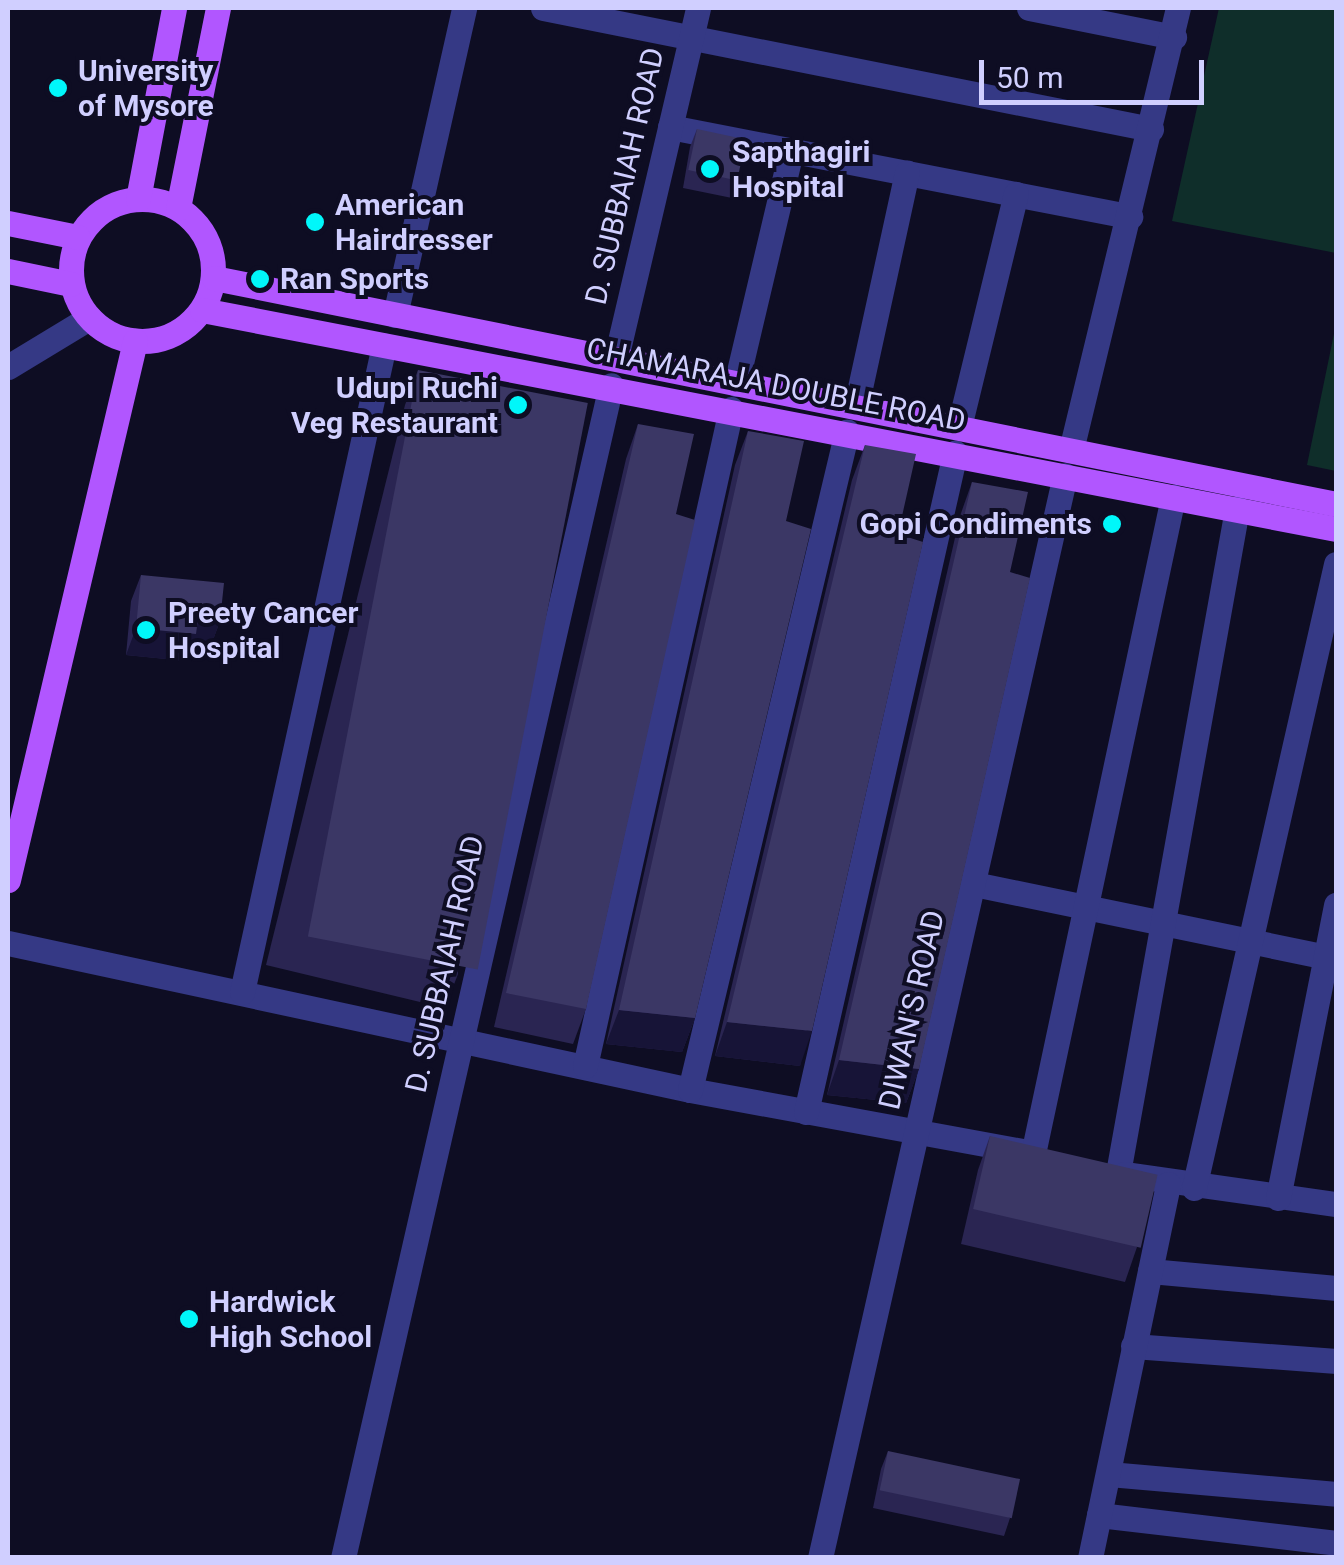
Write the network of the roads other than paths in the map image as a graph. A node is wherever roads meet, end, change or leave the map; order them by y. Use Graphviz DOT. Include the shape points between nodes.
graph roads {
  1 [pos="174,8"];
  2 [pos="218,8"];
  3 [pos="464,8"];
  4 [pos="543,8"];
  5 [pos="698,8"];
  6 [pos="1029,8"];
  7 [pos="1178,8"];
  8 [pos="691,37"];
  9 [pos="1174,37"];
  10 [pos="670,127"];
  11 [pos="1151,130"];
  12 [pos="791,150"];
  13 [pos="907,173"];
  14 [pos="1016,194"];
  15 [pos="138,199"];
  16 [pos="178,208"];
  17 [pos="1130,216"];
  18 [pos="8,223"];
  19 [pos="78,237"];
  20 [pos="8,271"];
  21 [pos="214,278"];
  22 [pos="71,284"];
  23 [pos="202,310"];
  24 [pos="395,314"];
  25 [pos="89,318"];
  26 [pos="134,342"];
  27 [pos="384,344"];
  28 [pos="616,358"];
  29 [pos="8,367"];
  30 [pos="611,385"];
  31 [pos="733,396"];
  32 [pos="856,406"];
  33 [pos="959,428"];
  34 [pos="847,431"];
  35 [pos="955,454"];
  36 [pos="1068,463"];
  37 [pos="1173,496"];
  38 [pos="1336,504"];
  39 [pos="1237,510"];
  40 [pos="1336,529"];
  41 [pos="1336,564"];
  42 [pos="8,880"];
  43 [pos="974,884"];
  44 [pos="1336,905"];
  45 [pos="1084,907"];
  46 [pos="1165,924"];
  47 [pos="1250,941"];
  48 [pos="8,944"];
  49 [pos="1334,958"];
  50 [pos="242,992"];
  51 [pos="461,1040"];
  52 [pos="586,1066"];
  53 [pos="690,1090"];
  54 [pos="806,1112"];
  55 [pos="918,1131"];
  56 [pos="1033,1154"];
  57 [pos="1118,1173"];
  58 [pos="1168,1184"];
  59 [pos="1194,1188"];
  60 [pos="1278,1198"];
  61 [pos="1336,1204"];
  62 [pos="1150,1271"];
  63 [pos="1336,1288"];
  64 [pos="1133,1346"];
  65 [pos="1336,1361"];
  66 [pos="1109,1474"];
  67 [pos="1336,1494"];
  68 [pos="1099,1515"];
  69 [pos="1336,1543"];
  70 [pos="343,1558"];
  71 [pos="820,1558"];
  72 [pos="1090,1558"];
  1 -- 15 [label="main road"];
  2 -- 16 [label="main road"];
  3 -- 24 [label="street"];
  4 -- 8 [label="street"];
  5 -- 8 [label="street, D. SUBBAIAH ROAD"];
  6 -- 9 [label="street"];
  7 -- 9 [label="street, DIWAN'S ROAD"];
  8 -- 10 [label="street, D. SUBBAIAH ROAD"];
  8 -- 11 [label="street"];
  9 -- 11 [label="street, DIWAN'S ROAD"];
  10 -- 12 [label="street"];
  10 -- 28 [label="street, D. SUBBAIAH ROAD"];
  11 -- 17 [label="street, DIWAN'S ROAD"];
  12 -- 13 [label="street"];
  12 -- 31 [label="street"];
  13 -- 14 [label="street"];
  13 -- 32 [label="street"];
  14 -- 17 [label="street"];
  14 -- 33 [label="street"];
  15 -- 16 [label="main road"];
  15 -- 19 [label="main road" via="114,204"];
  16 -- 21 [label="main road" via="207,238"];
  17 -- 36 [label="street, DIWAN'S ROAD"];
  18 -- 19 [label="main road"];
  19 -- 22 [label="main road"];
  20 -- 22 [label="main road"];
  21 -- 23 [label="main road"];
  21 -- 24 [label="main road, CHAMARAJA DOUBLE ROAD"];
  22 -- 25 [label="main road"];
  23 -- 26 [label="main road" via="173,335"];
  23 -- 27 [label="main road, CHAMARAJA DOUBLE ROAD"];
  24 -- 28 [label="main road, CHAMARAJA DOUBLE ROAD"];
  25 -- 26 [label="main road"];
  25 -- 29 [label="street"];
  26 -- 42 [label="main road"];
  27 -- 30 [label="main road, CHAMARAJA DOUBLE ROAD"];
  27 -- 50 [label="street"];
  28 -- 31 [label="main road, CHAMARAJA DOUBLE ROAD"];
  30 -- 31 [label="main road, CHAMARAJA DOUBLE ROAD"];
  30 -- 51 [label="street, D. SUBBAIAH ROAD"];
  31 -- 32 [label="main road, CHAMARAJA DOUBLE ROAD"];
  31 -- 34 [label="main road, CHAMARAJA DOUBLE ROAD"];
  31 -- 52 [label="street"];
  32 -- 33 [label="main road, CHAMARAJA DOUBLE ROAD"];
  33 -- 36 [label="main road, CHAMARAJA DOUBLE ROAD"];
  34 -- 35 [label="main road, CHAMARAJA DOUBLE ROAD"];
  34 -- 53 [label="street"];
  35 -- 36 [label="main road, CHAMARAJA DOUBLE ROAD"];
  35 -- 54 [label="street"];
  36 -- 37 [label="main road, CHAMARAJA DOUBLE ROAD"];
  36 -- 38 [label="main road, CHAMARAJA DOUBLE ROAD"];
  36 -- 43 [label="street, DIWAN'S ROAD"];
  37 -- 39 [label="main road, CHAMARAJA DOUBLE ROAD"];
  37 -- 45 [label="street"];
  39 -- 40 [label="main road, CHAMARAJA DOUBLE ROAD"];
  39 -- 46 [label="street"];
  41 -- 47 [label="street"];
  43 -- 45 [label="street"];
  43 -- 55 [label="street, DIWAN'S ROAD"];
  44 -- 49 [label="street"];
  45 -- 46 [label="street"];
  45 -- 56 [label="street"];
  46 -- 47 [label="street"];
  46 -- 57 [label="street"];
  47 -- 49 [label="street"];
  47 -- 59 [label="street"];
  48 -- 50 [label="street"];
  49 -- 60 [label="street"];
  50 -- 51 [label="street"];
  51 -- 52 [label="street"];
  51 -- 70 [label="street, D. SUBBAIAH ROAD"];
  52 -- 53 [label="street"];
  53 -- 54 [label="street"];
  54 -- 55 [label="street"];
  55 -- 56 [label="street"];
  55 -- 71 [label="street, DIWAN'S ROAD"];
  56 -- 57 [label="street"];
  57 -- 58 [label="street"];
  58 -- 59 [label="street"];
  58 -- 62 [label="street"];
  59 -- 60 [label="street"];
  60 -- 61 [label="street"];
  62 -- 63 [label="street"];
  62 -- 64 [label="street"];
  64 -- 65 [label="street"];
  64 -- 66 [label="street"];
  66 -- 67 [label="street"];
  66 -- 68 [label="street"];
  68 -- 69 [label="street"];
  68 -- 72 [label="street"];
}
